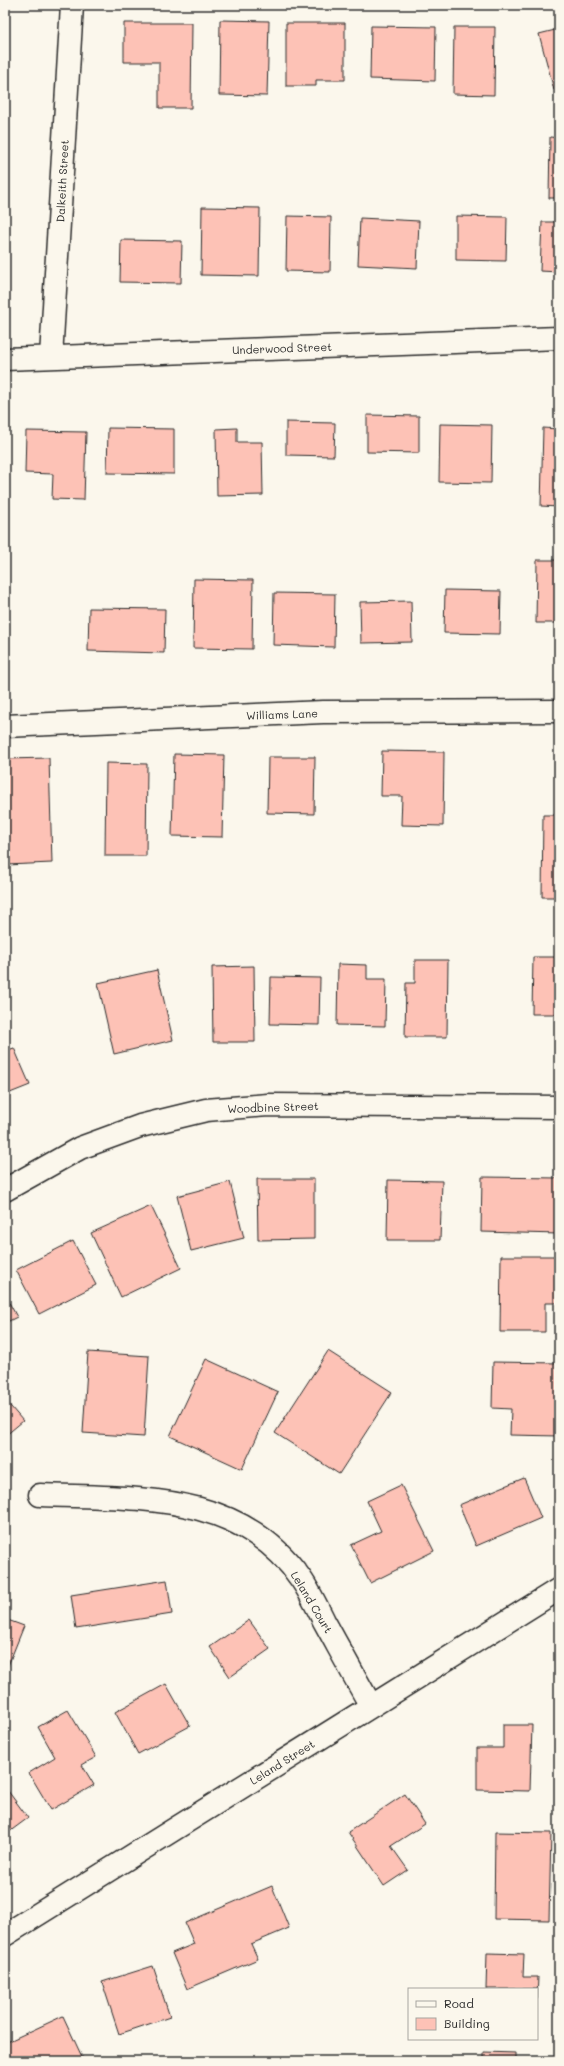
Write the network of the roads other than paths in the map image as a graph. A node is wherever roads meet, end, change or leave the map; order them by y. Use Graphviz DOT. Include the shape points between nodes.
graph roads {
  1 [pos="72,5"];
  2 [pos="559,338"];
  3 [pos="51,357"];
  4 [pos="5,359"];
  5 [pos="559,711"];
  6 [pos="5,726"];
  7 [pos="559,1107"];
  8 [pos="5,1190"];
  9 [pos="40,1495"];
  10 [pos="559,1589"];
  11 [pos="371,1706"];
  12 [pos="5,1935"];
  1 -- 3 [label="street, Dalkeith Street"];
  2 -- 3 [label="street, Underwood Street"];
  3 -- 4 [label="street, Underwood Street"];
  5 -- 6 [label="street, Williams Lane" via="323,712"];
  7 -- 8 [label="street, Woodbine Street" via="268,1105 206,1110 140,1126 80,1148"];
  9 -- 11 [label="street, Leland Court" via="161,1500 203,1508 245,1526 279,1553 301,1579"];
  10 -- 11 [label="street, Leland Street"];
  11 -- 12 [label="street, Leland Street"];
}
